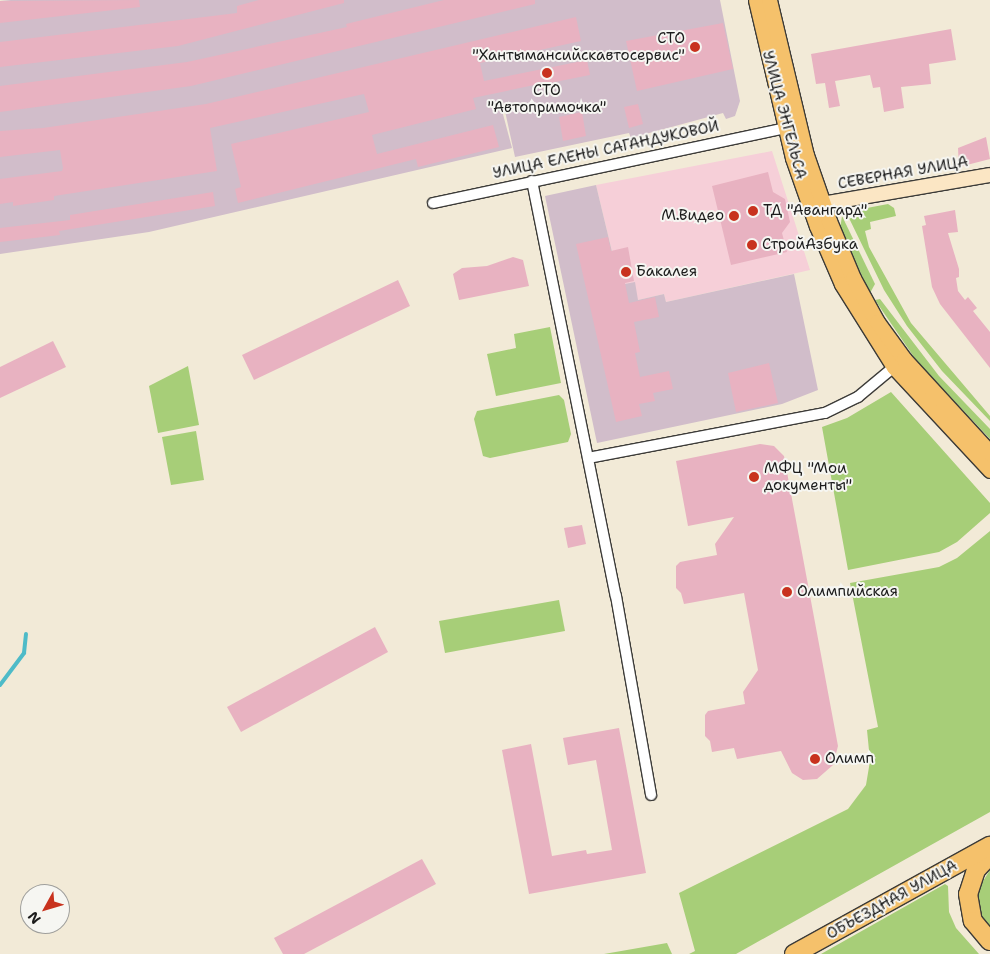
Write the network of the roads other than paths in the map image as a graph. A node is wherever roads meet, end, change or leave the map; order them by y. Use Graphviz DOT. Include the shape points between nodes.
graph roads {
  1 [pos="756,0"];
  2 [pos="769,0"];
  3 [pos="767,21"];
  4 [pos="792,126"];
  5 [pos="990,175"];
  6 [pos="532,181"];
  7 [pos="433,202"];
  8 [pos="816,206"];
  9 [pos="899,363"];
  10 [pos="990,453"];
  11 [pos="588,458"];
  12 [pos="990,470"];
  13 [pos="651,795"];
  14 [pos="990,846"];
  15 [pos="990,855"];
  16 [pos="990,941"];
  17 [pos="794,954"];
  1 -- 3 [label="main road, УЛИЦА ЭНГЕЛЬСА"];
  2 -- 3 [label="main road, УЛИЦА ЭНГЕЛЬСА"];
  3 -- 4 [label="main road, УЛИЦА ЭНГЕЛЬСА"];
  4 -- 6 [label="street, УЛИЦА ЕЛЕНЫ САГАНДУКОВОЙ"];
  4 -- 8 [label="main road, УЛИЦА ЭНГЕЛЬСА"];
  5 -- 8 [label="street, СЕВЕРНАЯ УЛИЦА"];
  6 -- 7 [label="street, УЛИЦА ЕЛЕНЫ САГАНДУКОВОЙ"];
  6 -- 11 [label="street"];
  8 -- 9 [label="main road, УЛИЦА ЭНГЕЛЬСА" via="842,284 867,328"];
  9 -- 10 [label="main road, УЛИЦА ЭНГЕЛЬСА"];
  9 -- 11 [label="street" via="858,397 825,414"];
  9 -- 12 [label="main road, УЛИЦА ЭНГЕЛЬСА"];
  11 -- 13 [label="street"];
  14 -- 17 [label="highway, ОБЪЕЗДНАЯ УЛИЦА"];
  15 -- 16 [label="highway" via="976,870 968,894 973,921"];
}
